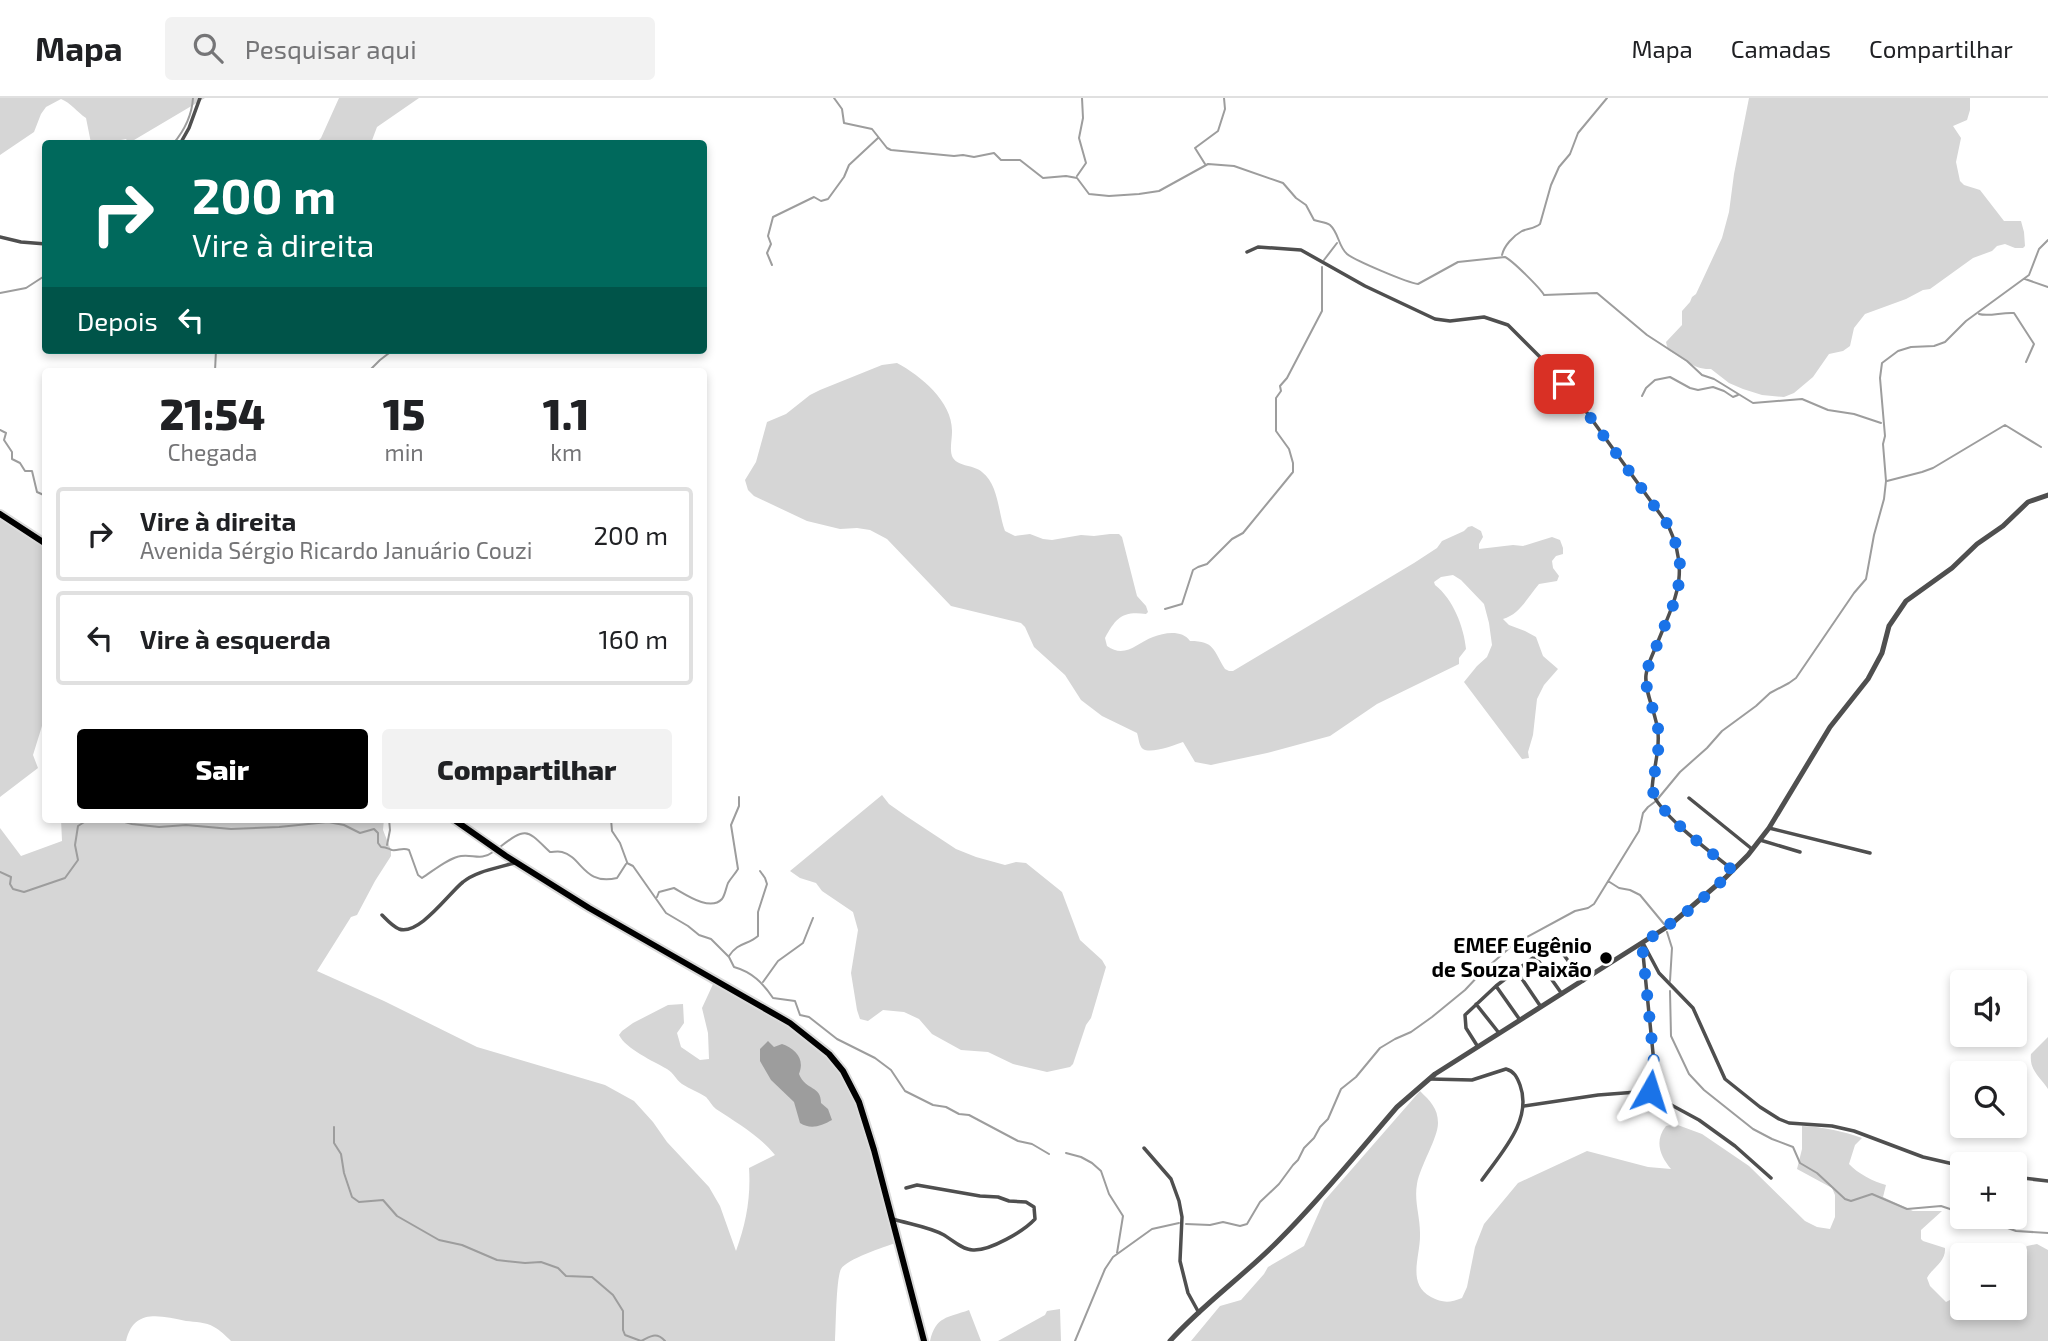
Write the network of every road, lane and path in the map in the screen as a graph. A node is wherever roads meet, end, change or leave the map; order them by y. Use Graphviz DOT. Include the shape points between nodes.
graph roads {
  1 [pos="200,98"];
  2 [pos="182,140"];
  3 [pos="0,237"];
  4 [pos="42,244"];
  5 [pos="1247,252"];
  6 [pos="2048,495"];
  7 [pos="0,514"];
  8 [pos="42,541"];
  9 [pos="1689,798"];
  10 [pos="459,823"];
  11 [pos="1769,828"];
  12 [pos="1760,839"];
  13 [pos="1752,849"];
  14 [pos="1800,852"];
  15 [pos="1870,853"];
  16 [pos="516,862"];
  17 [pos="1733,871"];
  18 [pos="382,915"];
  19 [pos="1642,943"];
  20 [pos="1535,956"];
  21 [pos="1516,970"];
  22 [pos="1583,981"];
  23 [pos="1496,986"];
  24 [pos="1562,994"];
  25 [pos="1476,1004"];
  26 [pos="1541,1007"];
  27 [pos="1520,1020"];
  28 [pos="1499,1034"];
  29 [pos="1478,1047"];
  30 [pos="1428,1079"];
  31 [pos="1650,1091"];
  32 [pos="1524,1106"];
  33 [pos="1144,1148"];
  34 [pos="1950,1163"];
  35 [pos="1771,1178"];
  36 [pos="2027,1179"];
  37 [pos="1482,1180"];
  38 [pos="2048,1181"];
  39 [pos="906,1188"];
  40 [pos="892,1219"];
  41 [pos="1199,1313"];
  42 [pos="924,1341"];
  43 [pos="1170,1341"];
  1 -- 2 [label="street"];
  3 -- 4 [label="street"];
  5 -- 17 [label="street" via="1258,247 1301,250 1436,319 1484,317 1508,326 1585,410 1668,525 1680,561 1678,593 1646,672 1659,734 1654,798"];
  6 -- 11 [label="street" via="2028,502 1906,601 1889,626 1868,679 1830,727"];
  7 -- 8 [label="highway"];
  9 -- 13 [label="street"];
  10 -- 16 [label="highway"];
  11 -- 12 [label="street"];
  11 -- 15 [label="street"];
  12 -- 13 [label="street"];
  12 -- 14 [label="street"];
  13 -- 17 [label="street"];
  16 -- 18 [label="street" via="465,880 410,928 402,930"];
  16 -- 40 [label="highway" via="776,1014 829,1054 859,1102"];
  17 -- 19 [label="street" via="1692,908"];
  19 -- 22 [label="street"];
  19 -- 31 [label="street" via="1654,1063"];
  19 -- 34 [label="street" via="1659,973 1693,1008 1724,1079 1760,1107 1789,1123 1854,1131"];
  20 -- 21 [label="street"];
  20 -- 22 [label="street" via="1546,947 1558,947"];
  20 -- 24 [label="street"];
  21 -- 23 [label="street"];
  21 -- 26 [label="street"];
  22 -- 24 [label="street"];
  23 -- 25 [label="street"];
  23 -- 27 [label="street"];
  24 -- 26 [label="street"];
  25 -- 28 [label="street"];
  25 -- 29 [label="street" via="1464,1020"];
  26 -- 27 [label="street"];
  27 -- 28 [label="street"];
  28 -- 29 [label="street"];
  29 -- 30 [label="street"];
  30 -- 32 [label="street" via="1472,1080 1511,1070 1521,1086"];
  30 -- 41 [label="street" via="1397,1107 1281,1239"];
  31 -- 32 [label="street"];
  31 -- 35 [label="street" via="1699,1120"];
  32 -- 37 [label="street" via="1518,1128"];
  33 -- 41 [label="street" via="1171,1179 1179,1201 1180,1261"];
  36 -- 38 [label="street"];
  39 -- 40 [label="street" via="917,1185 1026,1202 1034,1208 1035,1219 1019,1232 973,1250 940,1233"];
  40 -- 42 [label="highway"];
  41 -- 43 [label="street"];
}
